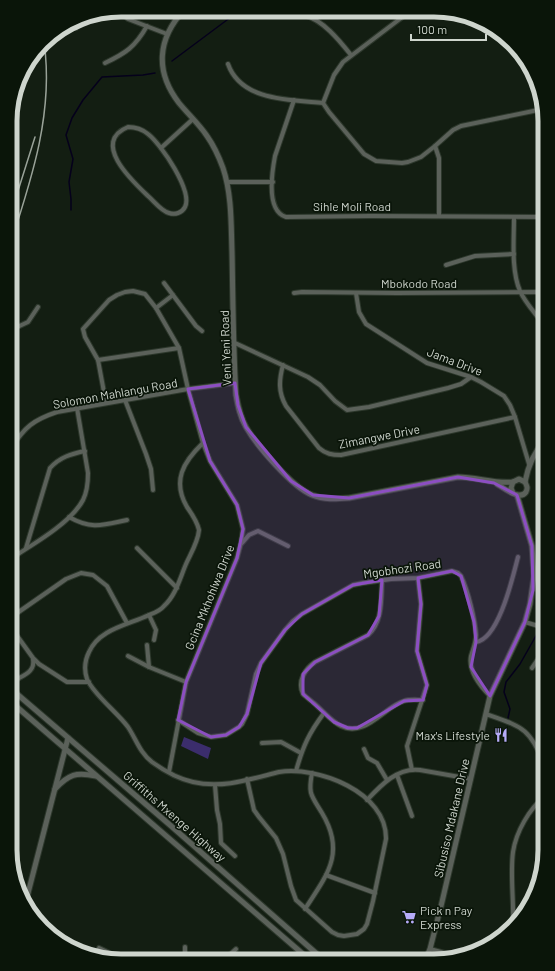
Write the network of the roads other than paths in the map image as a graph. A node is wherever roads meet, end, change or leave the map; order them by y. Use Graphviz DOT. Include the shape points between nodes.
graph roads {
  1 [pos="126,17"];
  2 [pos="178,17"];
  3 [pos="309,17"];
  4 [pos="402,17"];
  5 [pos="147,26"];
  6 [pos="167,34"];
  7 [pos="351,55"];
  8 [pos="105,63"];
  9 [pos="228,64"];
  10 [pos="294,100"];
  11 [pos="323,102"];
  12 [pos="537,110"];
  13 [pos="193,119"];
  14 [pos="435,146"];
  15 [pos="161,148"];
  16 [pos="227,182"];
  17 [pos="273,182"];
  18 [pos="439,216"];
  19 [pos="538,217"];
  20 [pos="514,218"];
  21 [pos="514,254"];
  22 [pos="446,265"];
  23 [pos="164,283"];
  24 [pos="521,292"];
  25 [pos="538,292"];
  26 [pos="356,293"];
  27 [pos="294,294"];
  28 [pos="173,295"];
  29 [pos="38,307"];
  30 [pos="156,308"];
  31 [pos="538,317"];
  32 [pos="17,327"];
  33 [pos="202,331"];
  34 [pos="235,344"];
  35 [pos="179,348"];
  36 [pos="98,360"];
  37 [pos="283,365"];
  38 [pos="471,377"];
  39 [pos="235,383"];
  40 [pos="188,389"];
  41 [pos="125,400"];
  42 [pos="106,403"];
  43 [pos="77,408"];
  44 [pos="515,417"];
  45 [pos="17,438"];
  46 [pos="203,443"];
  47 [pos="538,448"];
  48 [pos="85,451"];
  49 [pos="528,467"];
  50 [pos="519,480"];
  51 [pos="494,482"];
  52 [pos="513,482"];
  53 [pos="525,482"];
  54 [pos="153,490"];
  55 [pos="515,494"];
  56 [pos="523,494"];
  57 [pos="69,517"];
  58 [pos="525,519"];
  59 [pos="127,520"];
  60 [pos="241,543"];
  61 [pos="288,546"];
  62 [pos="137,548"];
  63 [pos="26,549"];
  64 [pos="17,555"];
  65 [pos="518,557"];
  66 [pos="418,578"];
  67 [pos="382,580"];
  68 [pos="177,588"];
  69 [pos="17,613"];
  70 [pos="149,615"];
  71 [pos="525,622"];
  72 [pos="127,623"];
  73 [pos="538,626"];
  74 [pos="17,636"];
  75 [pos="154,640"];
  76 [pos="476,642"];
  77 [pos="147,645"];
  78 [pos="128,656"];
  79 [pos="33,658"];
  80 [pos="538,659"];
  81 [pos="149,667"];
  82 [pos="532,668"];
  83 [pos="17,680"];
  84 [pos="89,682"];
  85 [pos="186,682"];
  86 [pos="17,694"];
  87 [pos="490,696"];
  88 [pos="423,700"];
  89 [pos="17,707"];
  90 [pos="324,713"];
  91 [pos="486,714"];
  92 [pos="178,720"];
  93 [pos="68,738"];
  94 [pos="262,743"];
  95 [pos="65,748"];
  96 [pos="538,748"];
  97 [pos="364,749"];
  98 [pos="301,753"];
  99 [pos="412,770"];
  100 [pos="296,771"];
  101 [pos="169,772"];
  102 [pos="312,773"];
  103 [pos="397,775"];
  104 [pos="97,776"];
  105 [pos="247,779"];
  106 [pos="471,779"];
  107 [pos="387,780"];
  108 [pos="215,785"];
  109 [pos="54,790"];
  110 [pos="367,800"];
  111 [pos="538,803"];
  112 [pos="412,816"];
  113 [pos="235,856"];
  114 [pos="326,875"];
  115 [pos="375,893"];
  116 [pos="28,895"];
  117 [pos="305,909"];
  118 [pos="513,916"];
  119 [pos="185,947"];
  120 [pos="99,948"];
  121 [pos="236,949"];
  122 [pos="430,949"];
  123 [pos="110,953"];
  124 [pos="445,953"];
  125 [pos="185,954"];
  126 [pos="231,954"];
  127 [pos="303,954"];
  128 [pos="317,954"];
  129 [pos="428,954"];
  1 -- 5 [label="street"];
  2 -- 6 [label="street, Veni Yeni Road"];
  3 -- 7 [label="street" via="339,41"];
  4 -- 7 [label="street"];
  5 -- 6 [label="street"];
  5 -- 8 [label="street" via="134,46"];
  6 -- 13 [label="street, Veni Yeni Road" via="162,55 166,79 178,102"];
  7 -- 11 [label="street" via="339,66"];
  9 -- 10 [label="street" via="234,76 248,88 271,97"];
  10 -- 11 [label="street"];
  10 -- 17 [label="street, Sihle Moli Road" via="275,156"];
  11 -- 14 [label="street" via="364,154 376,160 408,162 421,157"];
  12 -- 14 [label="street" via="461,126"];
  13 -- 15 [label="street"];
  13 -- 16 [label="street, Veni Yeni Road" via="217,153"];
  14 -- 18 [label="street" via="439,158"];
  15 -- 15 [label="street" via="147,133 135,127 122,130 114,139 112,146 117,162 141,189 164,211 180,212 186,204 182,184"];
  16 -- 17 [label="street"];
  16 -- 34 [label="street, Veni Yeni Road"];
  17 -- 18 [label="street, Sihle Moli Road" via="274,205 277,211 286,217"];
  18 -- 20 [label="street, Sihle Moli Road"];
  19 -- 20 [label="street, Sihle Moli Road"];
  20 -- 21 [label="street"];
  21 -- 22 [label="street" via="475,256"];
  21 -- 24 [label="street"];
  23 -- 28 [label="street"];
  24 -- 25 [label="street, Mbokodo Road"];
  24 -- 26 [label="street, Mbokodo Road"];
  24 -- 31 [label="street"];
  26 -- 27 [label="street, Mbokodo Road"];
  26 -- 38 [label="street, Jama Drive" via="359,312 366,324 427,363"];
  28 -- 30 [label="street"];
  28 -- 33 [label="street"];
  29 -- 32 [label="street" via="28,322"];
  30 -- 35 [label="street, Gcina Mkhohlwa Drive"];
  30 -- 36 [label="street, Gcina Mkhohlwa Drive" via="144,294 133,291 109,300 83,328 84,337"];
  34 -- 37 [label="street"];
  34 -- 39 [label="street, Veni Yeni Road"];
  35 -- 36 [label="street"];
  35 -- 40 [label="street, Gcina Mkhohlwa Drive"];
  36 -- 42 [label="street"];
  37 -- 38 [label="street" via="320,385 340,405 349,410 448,388"];
  37 -- 44 [label="street, Zimangwe Drive" via="280,378 282,399 319,448 333,455 397,444"];
  38 -- 44 [label="street, Jama Drive" via="504,396"];
  39 -- 40 [label="street, Solomon Mahlangu Road"];
  39 -- 51 [label="street, Veni Yeni Road" via="238,405 246,427 291,482 312,495 330,499 349,498 458,477"];
  40 -- 41 [label="street, Solomon Mahlangu Road"];
  40 -- 46 [label="street, Gcina Mkhohlwa Drive"];
  41 -- 42 [label="street, Solomon Mahlangu Road"];
  41 -- 54 [label="street" via="151,469"];
  42 -- 43 [label="street, Solomon Mahlangu Road"];
  43 -- 45 [label="street, Solomon Mahlangu Road" via="39,419"];
  43 -- 48 [label="street"];
  44 -- 49 [label="street, Jama Drive"];
  46 -- 60 [label="street, Gcina Mkhohlwa Drive" via="217,474 237,505 243,529"];
  46 -- 68 [label="street" via="190,456 180,477 180,492 199,530"];
  47 -- 49 [label="street"];
  48 -- 57 [label="street" via="88,473 86,493"];
  48 -- 63 [label="street" via="62,458 50,468"];
  49 -- 50 [label="street"];
  49 -- 53 [label="street"];
  50 -- 52 [label="street, Veni Yeni Road"];
  50 -- 53 [label="street"];
  51 -- 52 [label="street, Veni Yeni Road"];
  51 -- 55 [label="street, Veni Yeni Road"];
  52 -- 55 [label="street" via="511,488"];
  53 -- 56 [label="street" via="527,489"];
  55 -- 56 [label="street"];
  55 -- 58 [label="street, Sibusiso Mdakane Drive"];
  56 -- 58 [label="street, Sibusiso Mdakane Drive"];
  57 -- 59 [label="street" via="79,523 99,526"];
  57 -- 63 [label="street"];
  58 -- 71 [label="street, Sibusiso Mdakane Drive" via="532,546 534,576"];
  60 -- 61 [label="street" via="258,531"];
  60 -- 85 [label="street, Gcina Mkhohlwa Drive"];
  62 -- 68 [label="street"];
  63 -- 64 [label="street"];
  65 -- 76 [label="street" via="504,607 488,634"];
  66 -- 67 [label="street, Mgobhozi Road"];
  66 -- 76 [label="street, Mgobhozi Road" via="452,571 460,574 474,622"];
  66 -- 88 [label="street" via="421,604 416,651 427,685"];
  67 -- 90 [label="street" via="379,616 370,633 316,662 303,674 303,694"];
  67 -- 92 [label="street, Mgobhozi Road" via="353,586 293,621 261,663 247,714 238,727 226,735 210,737 198,733"];
  68 -- 70 [label="street" via="165,606"];
  69 -- 72 [label="street" via="66,579 86,573 97,577 107,586"];
  70 -- 72 [label="street"];
  70 -- 75 [label="street" via="156,630"];
  71 -- 73 [label="street"];
  71 -- 87 [label="street, Sibusiso Mdakane Drive"];
  72 -- 84 [label="street" via="98,639 90,650 85,668"];
  74 -- 79 [label="street"];
  76 -- 87 [label="street, Mgobhozi Road" via="471,655 471,667"];
  77 -- 81 [label="street"];
  78 -- 81 [label="street"];
  79 -- 83 [label="street" via="34,664 29,672"];
  79 -- 84 [label="street" via="67,682"];
  80 -- 82 [label="street"];
  81 -- 85 [label="street"];
  84 -- 101 [label="street" via="128,727 145,756"];
  85 -- 92 [label="street, Gcina Mkhohlwa Drive"];
  86 -- 93 [label="street, Griffiths Mxenge Highway"];
  87 -- 91 [label="street, Sibusiso Mdakane Drive"];
  88 -- 90 [label="street" via="404,701 357,728 341,726"];
  88 -- 99 [label="street" via="407,746"];
  89 -- 95 [label="street, Griffiths Mxenge Highway"];
  90 -- 98 [label="street" via="311,730"];
  91 -- 96 [label="street" via="521,728 529,734"];
  91 -- 106 [label="street, Sibusiso Mdakane Drive"];
  92 -- 101 [label="street, Gcina Mkhohlwa Drive"];
  93 -- 95 [label="street"];
  93 -- 128 [label="street, Griffiths Mxenge Highway"];
  94 -- 98 [label="street" via="281,742"];
  95 -- 104 [label="street, Griffiths Mxenge Highway"];
  95 -- 109 [label="street"];
  97 -- 107 [label="street" via="368,758 377,763"];
  98 -- 100 [label="street"];
  99 -- 103 [label="street"];
  99 -- 106 [label="street"];
  100 -- 102 [label="street"];
  100 -- 105 [label="street"];
  101 -- 108 [label="street" via="191,782"];
  102 -- 110 [label="street" via="335,779"];
  102 -- 114 [label="street" via="311,794 332,836 332,858"];
  103 -- 107 [label="street"];
  103 -- 112 [label="street"];
  104 -- 109 [label="street" via="74,774"];
  104 -- 127 [label="street, Griffiths Mxenge Highway"];
  105 -- 108 [label="street"];
  105 -- 117 [label="street" via="254,810 279,844 293,895"];
  106 -- 122 [label="street, Sibusiso Mdakane Drive"];
  107 -- 110 [label="street"];
  108 -- 113 [label="street" via="220,841"];
  109 -- 116 [label="street"];
  110 -- 115 [label="street" via="378,812 386,830 385,848"];
  111 -- 118 [label="street" via="518,834 514,847"];
  114 -- 115 [label="street"];
  114 -- 117 [label="street"];
  115 -- 117 [label="street" via="367,924 357,934 350,936 332,932"];
  119 -- 125 [label="street"];
  120 -- 123 [label="street"];
  121 -- 126 [label="street"];
  122 -- 124 [label="street"];
  122 -- 129 [label="street, Sibusiso Mdakane Drive"];
}
